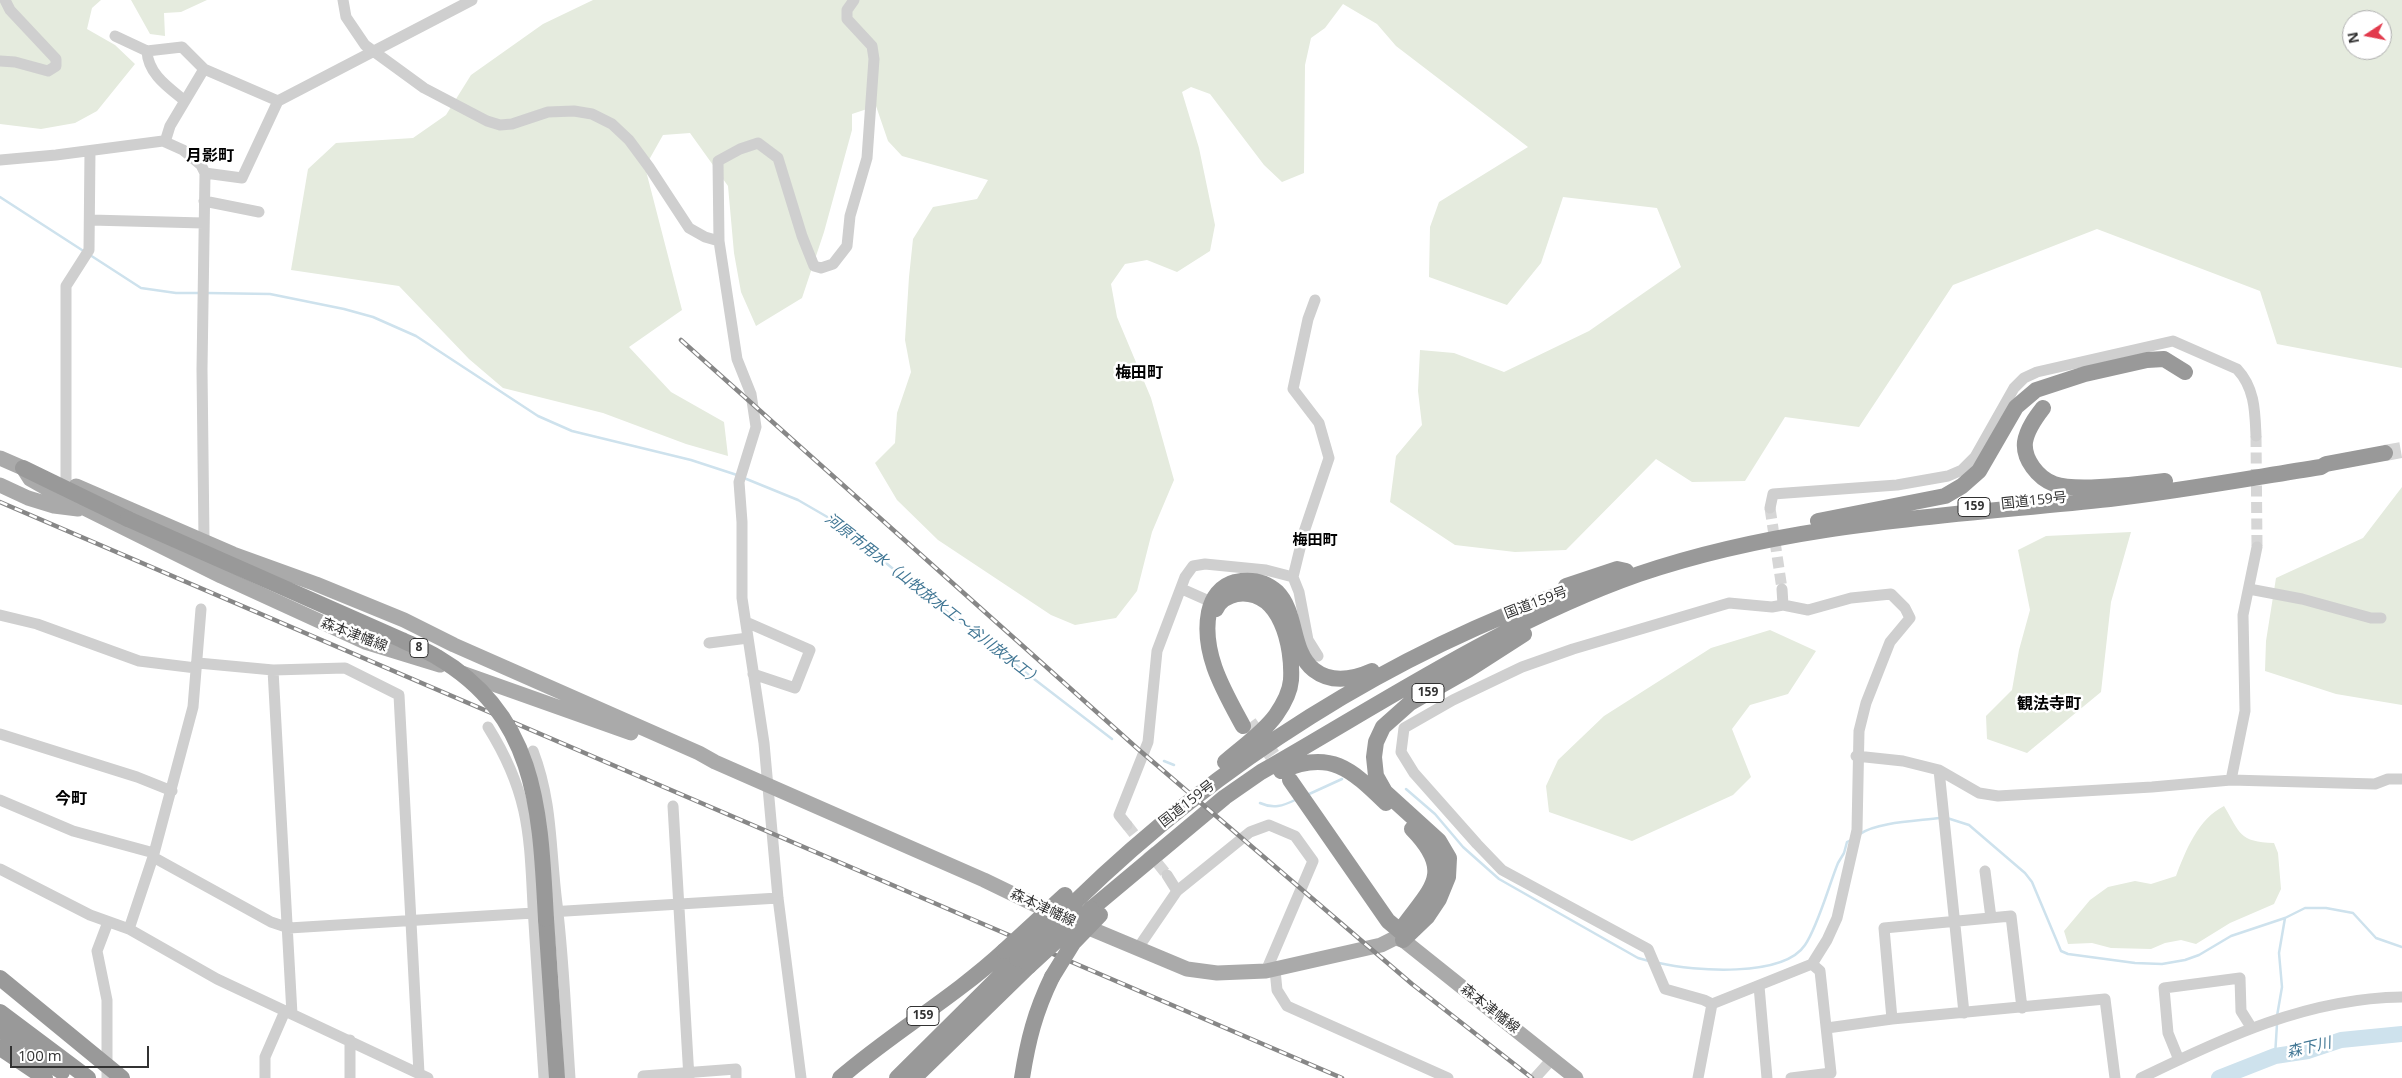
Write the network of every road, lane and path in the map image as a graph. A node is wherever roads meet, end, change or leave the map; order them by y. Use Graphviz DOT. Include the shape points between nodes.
graph roads {
  1 [pos="5,0"];
  2 [pos="344,0"];
  3 [pos="472,0"];
  4 [pos="854,0"];
  5 [pos="115,36"];
  6 [pos="147,51"];
  7 [pos="374,52"];
  8 [pos="0,61"];
  9 [pos="204,69"];
  10 [pos="278,101"];
  11 [pos="185,102"];
  12 [pos="165,142"];
  13 [pos="90,151"];
  14 [pos="0,160"];
  15 [pos="205,173"];
  16 [pos="204,201"];
  17 [pos="260,212"];
  18 [pos="91,220"];
  19 [pos="203,223"];
  20 [pos="719,242"];
  21 [pos="1315,300"];
  22 [pos="2186,372"];
  23 [pos="2043,408"];
  24 [pos="2256,436"];
  25 [pos="2385,453"];
  26 [pos="0,458"];
  27 [pos="2326,464"];
  28 [pos="22,468"];
  29 [pos="2288,468"];
  30 [pos="66,482"];
  31 [pos="0,485"];
  32 [pos="1770,508"];
  33 [pos="89,511"];
  34 [pos="1783,531"];
  35 [pos="204,540"];
  36 [pos="2257,547"];
  37 [pos="1712,553"];
  38 [pos="1626,571"];
  39 [pos="1293,576"];
  40 [pos="316,584"];
  41 [pos="1182,589"];
  42 [pos="1782,589"];
  43 [pos="2249,589"];
  44 [pos="1214,603"];
  45 [pos="1783,605"];
  46 [pos="201,609"];
  47 [pos="0,615"];
  48 [pos="2381,618"];
  49 [pos="315,620"];
  50 [pos="746,622"];
  51 [pos="748,638"];
  52 [pos="709,643"];
  53 [pos="454,646"];
  54 [pos="1318,656"];
  55 [pos="197,666"];
  56 [pos="273,670"];
  57 [pos="454,670"];
  58 [pos="753,674"];
  59 [pos="1246,725"];
  60 [pos="488,727"];
  61 [pos="0,734"];
  62 [pos="533,751"];
  63 [pos="1856,756"];
  64 [pos="706,758"];
  65 [pos="538,765"];
  66 [pos="1938,770"];
  67 [pos="512,772"];
  68 [pos="1261,772"];
  69 [pos="2402,779"];
  70 [pos="2231,780"];
  71 [pos="1288,782"];
  72 [pos="767,784"];
  73 [pos="172,791"];
  74 [pos="0,800"];
  75 [pos="673,806"];
  76 [pos="1126,825"];
  77 [pos="1144,838"];
  78 [pos="154,855"];
  79 [pos="0,869"];
  80 [pos="1985,871"];
  81 [pos="1167,875"];
  82 [pos="1177,891"];
  83 [pos="778,898"];
  84 [pos="678,904"];
  85 [pos="1095,912"];
  86 [pos="546,914"];
  87 [pos="1991,918"];
  88 [pos="412,921"];
  89 [pos="108,922"];
  90 [pos="1954,922"];
  91 [pos="289,928"];
  92 [pos="129,929"];
  93 [pos="1399,936"];
  94 [pos="1138,948"];
  95 [pos="1016,959"];
  96 [pos="1812,964"];
  97 [pos="1271,970"];
  98 [pos="0,978"];
  99 [pos="1759,986"];
  100 [pos="2402,997"];
  101 [pos="1712,1004"];
  102 [pos="2022,1008"];
  103 [pos="0,1012"];
  104 [pos="289,1012"];
  105 [pos="1964,1013"];
  106 [pos="1892,1019"];
  107 [pos="2251,1027"];
  108 [pos="1827,1028"];
  109 [pos="0,1030"];
  110 [pos="350,1040"];
  111 [pos="0,1048"];
  112 [pos="1553,1058"];
  113 [pos="0,1059"];
  114 [pos="2179,1060"];
  115 [pos="107,1072"];
  116 [pos="906,1074"];
  117 [pos="689,1075"];
  118 [pos="423,1076"];
  119 [pos="26,1078"];
  120 [pos="45,1078"];
  121 [pos="71,1078"];
  122 [pos="88,1078"];
  123 [pos="122,1078"];
  124 [pos="265,1078"];
  125 [pos="350,1078"];
  126 [pos="544,1078"];
  127 [pos="556,1078"];
  128 [pos="570,1078"];
  129 [pos="643,1078"];
  130 [pos="736,1078"];
  131 [pos="801,1078"];
  132 [pos="840,1078"];
  133 [pos="1022,1078"];
  134 [pos="1448,1078"];
  135 [pos="1535,1078"];
  136 [pos="1576,1078"];
  137 [pos="1698,1078"];
  138 [pos="1767,1078"];
  139 [pos="1791,1078"];
  140 [pos="2115,1078"];
  141 [pos="2141,1078"];
  1 -- 8 [label="street" via="10,10 56,59 56,66 48,71"];
  2 -- 7 [label="street" via="346,17 365,45"];
  3 -- 7 [label="street"];
  4 -- 20 [label="street" via="847,10 847,20 872,46 874,59 867,158 850,216 847,246 833,264 821,268 814,266 778,158 758,144 718,161"];
  5 -- 6 [label="street"];
  6 -- 9 [label="street" via="182,47"];
  6 -- 11 [label="street" via="147,62 160,80"];
  7 -- 10 [label="street"];
  7 -- 20 [label="street" via="424,88 500,125 548,112 574,111 592,114 612,124 649,166 689,228"];
  9 -- 10 [label="street"];
  9 -- 11 [label="street"];
  10 -- 15 [label="street" via="242,178"];
  11 -- 12 [label="street" via="170,126"];
  12 -- 13 [label="street"];
  12 -- 15 [label="street" via="183,150 201,165"];
  13 -- 14 [label="street"];
  13 -- 18 [label="street"];
  15 -- 16 [label="street"];
  16 -- 17 [label="street"];
  16 -- 19 [label="street"];
  18 -- 19 [label="street"];
  18 -- 30 [label="street" via="87,254 66,286"];
  19 -- 35 [label="street"];
  20 -- 50 [label="street" via="737,359 751,394 756,428 741,476 742,598"];
  21 -- 39 [label="street" via="1293,389 1319,423 1328,458"];
  22 -- 34 [label="highway" via="2164,359 2146,360 2036,390 2016,407 1979,470 1946,496 1790,526"];
  23 -- 29 [label="highway" via="2025,442 2028,461 2039,475 2054,484 2082,487 2156,482 2270,466"];
  24 -- 32 [label="street" via="2252,394 2242,374 2173,341 2044,370 2024,378 2014,388 1975,458 1962,470 1948,476 1898,485 1773,494"];
  25 -- 27 [label="highway, 国道159号 / 159"];
  26 -- 28 [label="main road, 森本津幡線"];
  27 -- 29 [label="highway, 国道159号 / 159"];
  27 -- 37 [label="highway, 国道159号 / 159" via="2155,493 1916,517 1814,531"];
  28 -- 30 [label="main road, 森本津幡線" via="34,467"];
  28 -- 33 [label="main road, 森本津幡線" via="30,478"];
  28 -- 86 [label="highway, 8, bridge" via="128,519 402,640 437,657 476,686 510,729 527,765 540,832"];
  29 -- 34 [label="highway, 国道159号 / 159" via="2142,489 1913,512"];
  30 -- 35 [label="main road, 森本津幡線"];
  31 -- 33 [label="main road" via="54,506"];
  33 -- 49 [label="main road, 森本津幡線"];
  34 -- 38 [label="highway, 国道159号 / 159"];
  35 -- 40 [label="main road, 森本津幡線"];
  36 -- 43 [label="street"];
  37 -- 68 [label="highway, 国道159号 / 159" via="1632,577 1537,617"];
  37 -- 93 [label="highway, 159" via="1706,558 1642,578 1558,614 1410,703 1382,727 1374,757 1376,776 1385,792 1439,841 1449,858 1448,877 1440,898 1427,917"];
  38 -- 44 [label="highway, 159" via="1617,569 1524,601 1392,663 1359,677 1344,679 1325,677 1313,670 1303,656 1284,602 1270,587 1252,580 1228,584 1218,591"];
  38 -- 77 [label="highway, 国道159号 / 159" via="1534,603 1475,628 1362,685 1295,724"];
  39 -- 41 [label="street" via="1205,564 1193,566 1185,576"];
  39 -- 54 [label="street" via="1308,640"];
  40 -- 49 [label="street"];
  40 -- 53 [label="main road, 森本津幡線" via="404,620"];
  41 -- 44 [label="street"];
  41 -- 76 [label="street" via="1157,651 1148,742 1119,815"];
  42 -- 45 [label="street"];
  43 -- 48 [label="street"];
  43 -- 70 [label="street" via="2243,615 2245,711"];
  44 -- 59 [label="highway" via="1217,661"];
  44 -- 77 [label="highway, 159" via="1245,593 1259,597 1275,610 1288,643 1291,680 1288,693 1267,726 1162,815"];
  45 -- 63 [label="street" via="1808,610 1850,598 1891,594 1910,618 1890,642 1866,703 1858,731"];
  45 -- 101 [label="street" via="1729,603 1573,649 1513,671 1404,728 1401,752 1414,773 1502,870 1648,949 1665,989"];
  46 -- 55 [label="street"];
  47 -- 55 [label="street" via="38,624 140,661"];
  49 -- 57 [label="main road, 森本津幡線" via="365,642"];
  50 -- 51 [label="street"];
  50 -- 58 [label="street" via="810,650 795,688"];
  51 -- 52 [label="street"];
  51 -- 58 [label="street"];
  53 -- 57 [label="street"];
  53 -- 64 [label="main road, 森本津幡線"];
  55 -- 56 [label="street"];
  55 -- 73 [label="street" via="193,707"];
  56 -- 88 [label="street" via="345,668 399,695"];
  56 -- 91 [label="street"];
  57 -- 64 [label="main road, 森本津幡線"];
  58 -- 72 [label="street"];
  60 -- 67 [label="street"];
  61 -- 73 [label="street"];
  62 -- 65 [label="street"];
  63 -- 66 [label="street" via="1903,761"];
  63 -- 96 [label="street" via="1856,835 1837,918"];
  64 -- 72 [label="main road, 森本津幡線"];
  65 -- 67 [label="street"];
  65 -- 86 [label="street" via="548,799"];
  66 -- 70 [label="street" via="1979,793 1998,796 2152,788"];
  66 -- 90 [label="street"];
  67 -- 86 [label="street" via="524,804"];
  68 -- 85 [label="highway, 国道159号 / 159" via="1225,797"];
  68 -- 93 [label="highway, 159" via="1278,772 1313,760 1340,766 1377,795 1428,847 1436,871 1432,886"];
  69 -- 70 [label="street" via="2375,784"];
  71 -- 93 [label="highway"];
  72 -- 83 [label="street"];
  72 -- 94 [label="main road, 森本津幡線"];
  73 -- 78 [label="street"];
  74 -- 78 [label="street" via="73,832"];
  75 -- 84 [label="street"];
  77 -- 95 [label="highway, 国道159号 / 159, bridge" via="1095,882 1070,898"];
  78 -- 91 [label="street" via="271,922"];
  78 -- 92 [label="street"];
  79 -- 89 [label="street"];
  80 -- 87 [label="street"];
  81 -- 82 [label="street"];
  82 -- 94 [label="street"];
  82 -- 97 [label="street" via="1250,832 1269,825 1295,836 1313,861"];
  83 -- 84 [label="street"];
  83 -- 131 [label="street"];
  84 -- 86 [label="street"];
  84 -- 117 [label="street"];
  85 -- 95 [label="highway, 国道159号 / 159, bridge"];
  85 -- 133 [label="highway, 159, bridge" via="1038,1004"];
  86 -- 88 [label="street"];
  86 -- 126 [label="street" via="541,986"];
  86 -- 127 [label="highway, 8"];
  86 -- 128 [label="street" via="560,985"];
  87 -- 90 [label="street"];
  87 -- 102 [label="street" via="2011,916"];
  88 -- 91 [label="street"];
  88 -- 118 [label="street"];
  89 -- 92 [label="street"];
  89 -- 115 [label="street" via="96,951 107,1000"];
  90 -- 105 [label="street"];
  90 -- 106 [label="street" via="1884,928"];
  91 -- 104 [label="street"];
  92 -- 104 [label="street" via="217,979"];
  93 -- 97 [label="main road, 森本津幡線" via="1381,945"];
  93 -- 112 [label="main road, 森本津幡線"];
  94 -- 97 [label="main road, 森本津幡線" via="1187,969 1217,973"];
  95 -- 116 [label="highway, 国道159号 / 159"];
  95 -- 132 [label="highway, 159" via="973,980"];
  96 -- 99 [label="street"];
  96 -- 108 [label="street" via="1820,971"];
  97 -- 134 [label="street" via="1277,990 1287,1006"];
  98 -- 115 [label="highway"];
  99 -- 101 [label="street"];
  99 -- 138 [label="street"];
  100 -- 107 [label="street" via="2339,1003"];
  101 -- 137 [label="street"];
  102 -- 105 [label="street"];
  102 -- 140 [label="street" via="2104,999"];
  103 -- 122 [label="highway"];
  104 -- 110 [label="street"];
  104 -- 124 [label="street" via="265,1057"];
  105 -- 106 [label="street"];
  106 -- 108 [label="street"];
  107 -- 114 [label="street"];
  107 -- 114 [label="street" via="2241,1011 2240,978 2164,988 2168,1033"];
  108 -- 139 [label="street" via="1831,1073"];
  109 -- 121 [label="highway"];
  110 -- 118 [label="street"];
  110 -- 125 [label="street"];
  111 -- 120 [label="highway"];
  112 -- 135 [label="street"];
  112 -- 136 [label="main road, 森本津幡線"];
  113 -- 119 [label="highway"];
  114 -- 141 [label="street"];
  115 -- 123 [label="highway"];
  117 -- 129 [label="street"];
  117 -- 130 [label="street" via="736,1069"];
}
